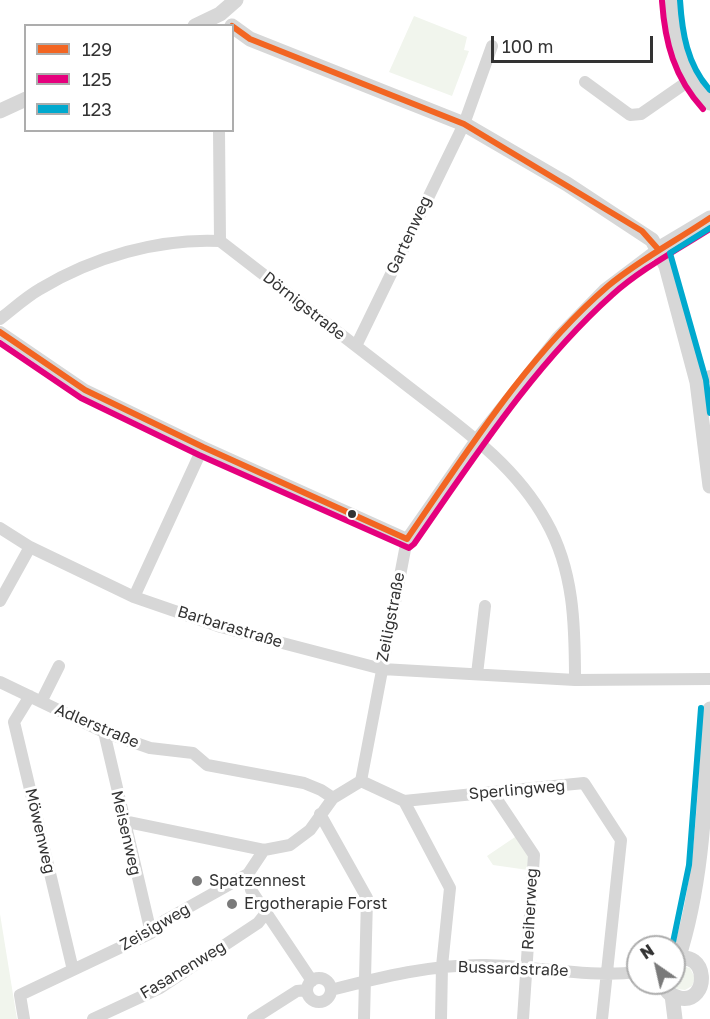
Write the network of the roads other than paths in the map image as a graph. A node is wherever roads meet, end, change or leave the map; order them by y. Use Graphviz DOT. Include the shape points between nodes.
graph roads {
  1 [pos="236,0"];
  2 [pos="671,0"];
  3 [pos="229,23"];
  4 [pos="234,27"];
  5 [pos="492,46"];
  6 [pos="690,80"];
  7 [pos="585,82"];
  8 [pos="24,100"];
  9 [pos="710,103"];
  10 [pos="0,111"];
  11 [pos="464,124"];
  12 [pos="219,132"];
  13 [pos="710,218"];
  14 [pos="220,240"];
  15 [pos="658,249"];
  16 [pos="0,319"];
  17 [pos="0,332"];
  18 [pos="356,346"];
  19 [pos="703,379"];
  20 [pos="476,440"];
  21 [pos="203,447"];
  22 [pos="710,486"];
  23 [pos="0,528"];
  24 [pos="406,539"];
  25 [pos="30,547"];
  26 [pos="134,597"];
  27 [pos="0,601"];
  28 [pos="485,606"];
  29 [pos="60,666"];
  30 [pos="381,669"];
  31 [pos="477,674"];
  32 [pos="710,679"];
  33 [pos="575,680"];
  34 [pos="0,682"];
  35 [pos="36,699"];
  36 [pos="710,709"];
  37 [pos="104,732"];
  38 [pos="361,781"];
  39 [pos="492,792"];
  40 [pos="333,798"];
  41 [pos="404,801"];
  42 [pos="320,814"];
  43 [pos="123,820"];
  44 [pos="264,850"];
  45 [pos="248,874"];
  46 [pos="266,913"];
  47 [pos="151,933"];
  48 [pos="686,939"];
  49 [pos="686,964"];
  50 [pos="442,966"];
  51 [pos="527,968"];
  52 [pos="73,970"];
  53 [pos="626,973"];
  54 [pos="607,974"];
  55 [pos="706,978"];
  56 [pos="366,980"];
  57 [pos="309,985"];
  58 [pos="331,990"];
  59 [pos="666,995"];
  60 [pos="682,995"];
  61 [pos="689,998"];
  62 [pos="24,1019"];
  63 [pos="93,1019"];
  64 [pos="254,1019"];
  65 [pos="364,1019"];
  66 [pos="441,1019"];
  67 [pos="523,1019"];
  68 [pos="602,1019"];
  69 [pos="675,1019"];
  70 [pos="684,1019"];
  1 -- 3 [label="street"];
  2 -- 6 [label="street" via="675,42"];
  4 -- 11 [label="street" via="250,39"];
  5 -- 11 [label="street, Gartenweg"];
  6 -- 7 [label="street" via="641,114 630,115"];
  6 -- 9 [label="street"];
  8 -- 10 [label="street"];
  11 -- 15 [label="street" via="642,231"];
  11 -- 18 [label="street, Gartenweg"];
  12 -- 14 [label="street"];
  13 -- 15 [label="street, Zeiligstraße"];
  14 -- 16 [label="street" via="190,239 143,248 85,267 40,289"];
  14 -- 18 [label="street, Dörnigstraße"];
  15 -- 19 [label="street"];
  15 -- 20 [label="street, Zeiligstraße" via="606,289 557,338"];
  17 -- 21 [label="street" via="85,390"];
  18 -- 20 [label="street, Dörnigstraße"];
  19 -- 22 [label="street"];
  20 -- 24 [label="street, Zeiligstraße"];
  20 -- 33 [label="street, Dörnigstraße" via="517,476 547,521 569,576"];
  21 -- 24 [label="street"];
  21 -- 26 [label="street"];
  23 -- 25 [label="street, Barbarastraße"];
  24 -- 30 [label="street, Zeiligstraße"];
  25 -- 26 [label="street, Barbarastraße"];
  25 -- 27 [label="street"];
  26 -- 30 [label="street, Barbarastraße" via="221,627"];
  28 -- 31 [label="street"];
  29 -- 35 [label="street, Möwenweg"];
  30 -- 31 [label="street, Barbarastraße"];
  30 -- 38 [label="street, Zeiligstraße"];
  31 -- 33 [label="street, Barbarastraße"];
  32 -- 33 [label="street, Barbarastraße"];
  34 -- 35 [label="street, Adlerstraße"];
  35 -- 37 [label="street, Adlerstraße"];
  35 -- 52 [label="street, Möwenweg" via="14,722"];
  36 -- 48 [label="street" via="702,828"];
  37 -- 40 [label="street, Adlerstraße" via="150,748 193,753 207,765 304,783"];
  37 -- 43 [label="street, Meisenweg"];
  38 -- 40 [label="street"];
  38 -- 41 [label="street"];
  39 -- 41 [label="street, Sperlingweg"];
  39 -- 51 [label="street, Reiherweg" via="534,855"];
  39 -- 54 [label="street, Sperlingweg" via="584,783 621,840"];
  40 -- 42 [label="street"];
  41 -- 50 [label="street" via="450,888"];
  42 -- 44 [label="street" via="310,830 290,845"];
  42 -- 56 [label="street" via="367,898"];
  43 -- 44 [label="street"];
  43 -- 47 [label="street, Meisenweg"];
  44 -- 45 [label="street, Zeisigweg"];
  45 -- 46 [label="street" via="251,890"];
  45 -- 47 [label="street, Zeisigweg" via="164,921"];
  46 -- 57 [label="street"];
  46 -- 63 [label="street, Fasanenweg" via="258,923 160,988"];
  47 -- 52 [label="street, Zeisigweg"];
  49 -- 55 [label="street"];
  50 -- 51 [label="street, Bussardstraße" via="486,964"];
  50 -- 56 [label="street, Bussardstraße"];
  50 -- 66 [label="street"];
  51 -- 54 [label="street, Bussardstraße"];
  51 -- 67 [label="street, Reiherweg"];
  52 -- 62 [label="street, Zeisigweg" via="20,995"];
  53 -- 54 [label="street, Bussardstraße"];
  54 -- 68 [label="street"];
  55 -- 61 [label="street"];
  56 -- 58 [label="street, Bussardstraße"];
  56 -- 65 [label="street"];
  57 -- 58 [label="street" via="322,978 329,982"];
  57 -- 58 [label="street" via="310,998 317,1002 328,997"];
  57 -- 64 [label="street"];
  59 -- 69 [label="street"];
  60 -- 61 [label="street"];
  61 -- 70 [label="street"];
}
